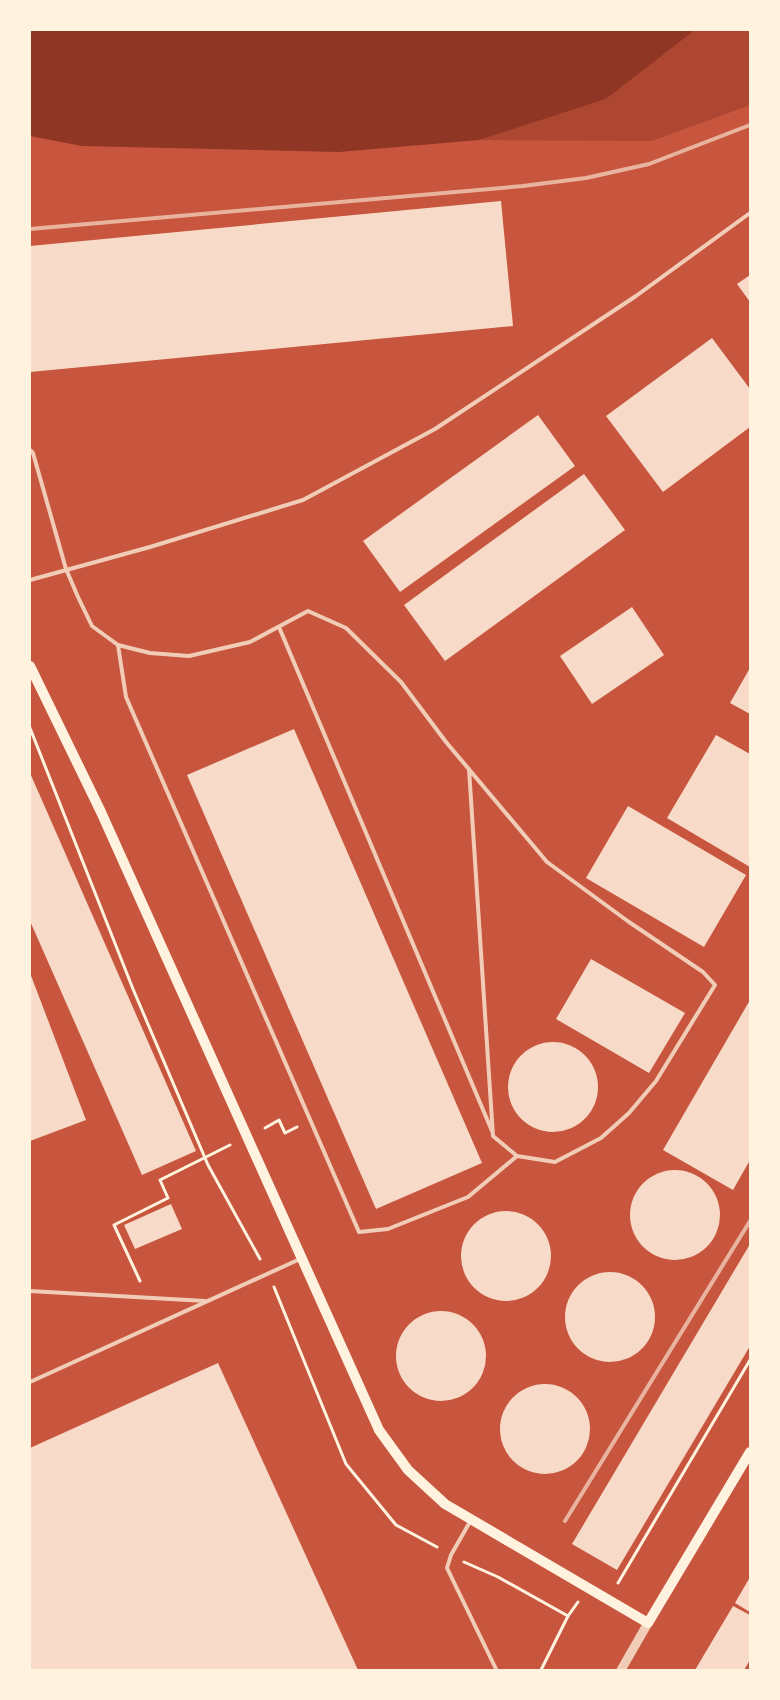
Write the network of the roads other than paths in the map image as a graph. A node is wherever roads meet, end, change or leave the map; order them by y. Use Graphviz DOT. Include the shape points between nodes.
graph roads {
  1 [pos="750,213"];
  2 [pos="30,450"];
  3 [pos="66,568"];
  4 [pos="30,580"];
  5 [pos="279,626"];
  6 [pos="118,646"];
  7 [pos="30,666"];
  8 [pos="470,769"];
  9 [pos="494,1136"];
  10 [pos="517,1156"];
  11 [pos="300,1259"];
  12 [pos="30,1291"];
  13 [pos="207,1301"];
  14 [pos="30,1382"];
  15 [pos="750,1452"];
  16 [pos="472,1520"];
  17 [pos="648,1624"];
  18 [pos="496,1669"];
  19 [pos="621,1670"];
  1 -- 3 [label="lane" via="636,296 435,430 302,500 150,547"];
  2 -- 3 [label="lane"];
  3 -- 4 [label="lane"];
  3 -- 6 [label="lane" via="92,626"];
  5 -- 6 [label="lane" via="250,642 189,656"];
  5 -- 8 [label="lane" via="308,611 346,628 401,682"];
  5 -- 9 [label="lane"];
  6 -- 10 [label="lane" via="126,697 359,1232 388,1229 468,1197"];
  7 -- 11 [label="main road" via="101,812"];
  8 -- 9 [label="lane"];
  8 -- 10 [label="lane" via="547,862 703,972 715,985 656,1081 629,1113 600,1138 555,1162"];
  9 -- 10 [label="lane"];
  11 -- 13 [label="lane"];
  11 -- 16 [label="main road" via="379,1430 408,1470 446,1504"];
  12 -- 13 [label="lane"];
  13 -- 14 [label="lane"];
  15 -- 17 [label="main road"];
  16 -- 17 [label="main road"];
  16 -- 18 [label="lane" via="447,1568"];
  17 -- 19 [label="street"];
}
